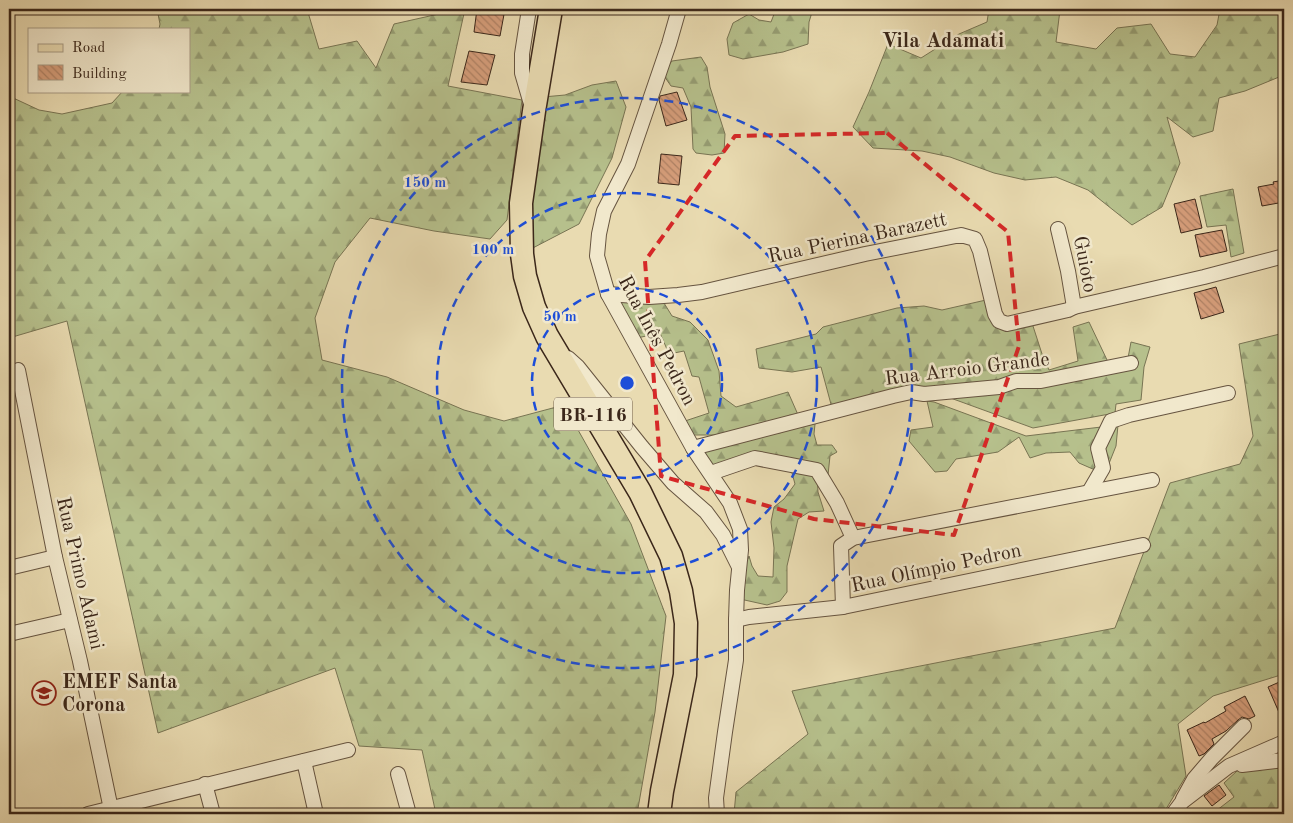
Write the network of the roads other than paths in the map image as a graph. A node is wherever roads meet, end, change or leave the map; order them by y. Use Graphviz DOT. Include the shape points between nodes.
graph roads {
  1 [pos="529,9"];
  2 [pos="551,9"];
  3 [pos="679,9"];
  4 [pos="534,111"];
  5 [pos="1058,229"];
  6 [pos="1284,256"];
  7 [pos="608,294"];
  8 [pos="1074,307"];
  9 [pos="551,344"];
  10 [pos="1131,363"];
  11 [pos="18,370"];
  12 [pos="1228,393"];
  13 [pos="694,448"];
  14 [pos="711,473"];
  15 [pos="1152,480"];
  16 [pos="1089,492"];
  17 [pos="853,538"];
  18 [pos="1142,544"];
  19 [pos="55,557"];
  20 [pos="739,567"];
  21 [pos="9,568"];
  22 [pos="843,607"];
  23 [pos="70,620"];
  24 [pos="736,620"];
  25 [pos="9,634"];
  26 [pos="1244,726"];
  27 [pos="1284,742"];
  28 [pos="348,750"];
  29 [pos="1284,760"];
  30 [pos="304,761"];
  31 [pos="1229,766"];
  32 [pos="398,774"];
  33 [pos="205,784"];
  34 [pos="1182,802"];
  35 [pos="111,812"];
  36 [pos="88,814"];
  37 [pos="213,814"];
  38 [pos="316,814"];
  39 [pos="409,814"];
  40 [pos="659,814"];
  41 [pos="716,814"];
  42 [pos="1173,814"];
  1 -- 4 [label="street" via="522,72"];
  2 -- 4 [label="main road, BR-116"];
  3 -- 7 [label="street, Rua Inês Pedron" via="628,164 604,211 597,256"];
  4 -- 9 [label="main road, BR-116" via="521,203 522,254 534,306"];
  5 -- 8 [label="street, Guioto"];
  6 -- 8 [label="street, Rua Pierina Barazett"];
  7 -- 8 [label="street, Rua Pierina Barazett" via="649,297 702,292 961,235 975,239 1000,322 1007,324"];
  7 -- 13 [label="street, Rua Inês Pedron"];
  9 -- 20 [label="street, Rua Inês Pedron" via="578,368 673,483 706,512 723,534"];
  9 -- 40 [label="main road, BR-116" via="640,492 671,556 682,591 686,623 685,675"];
  10 -- 13 [label="street, Rua Arroio Grande" via="1041,381 1016,381 999,387 924,394 911,392"];
  11 -- 19 [label="street, Rua Primo Adami"];
  12 -- 16 [label="street" via="1111,421 1098,448 1103,468"];
  13 -- 14 [label="street, Rua Inês Pedron"];
  14 -- 17 [label="street" via="755,458 817,470"];
  14 -- 20 [label="street, Rua Inês Pedron" via="730,503 740,528"];
  15 -- 16 [label="street"];
  16 -- 17 [label="street"];
  17 -- 22 [label="street" via="841,546"];
  18 -- 22 [label="street, Rua Olímpio Pedron"];
  19 -- 21 [label="street"];
  19 -- 23 [label="street, Rua Primo Adami"];
  20 -- 24 [label="street, Rua Inês Pedron"];
  22 -- 24 [label="street, Rua Olímpio Pedron"];
  23 -- 25 [label="street"];
  23 -- 35 [label="street, Rua Primo Adami"];
  24 -- 41 [label="street, Rua Inês Pedron" via="736,660"];
  26 -- 34 [label="street" via="1194,779"];
  27 -- 31 [label="street"];
  28 -- 30 [label="street"];
  29 -- 31 [label="street"];
  30 -- 33 [label="street"];
  30 -- 38 [label="street"];
  31 -- 34 [label="street"];
  32 -- 39 [label="street"];
  33 -- 35 [label="street"];
  33 -- 37 [label="street"];
  34 -- 42 [label="street"];
  35 -- 36 [label="street"];
}
